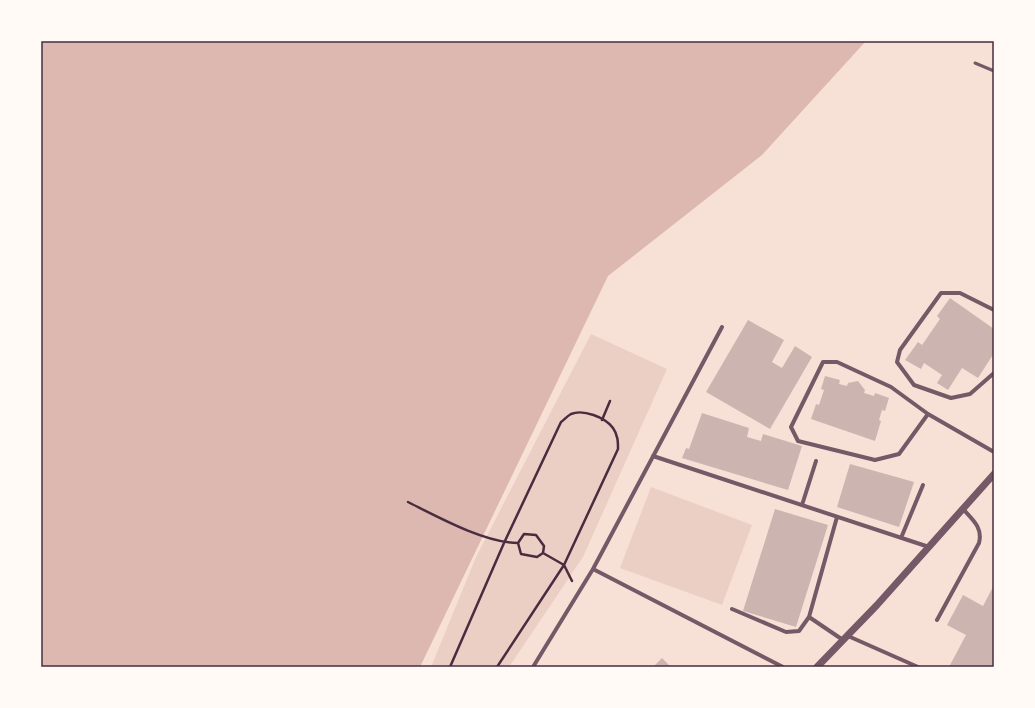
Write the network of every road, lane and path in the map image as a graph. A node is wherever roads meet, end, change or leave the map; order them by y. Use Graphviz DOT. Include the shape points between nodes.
graph roads {
  1 [pos="975,63"];
  2 [pos="994,71"];
  3 [pos="994,310"];
  4 [pos="722,327"];
  5 [pos="994,373"];
  6 [pos="610,401"];
  7 [pos="928,414"];
  8 [pos="602,420"];
  9 [pos="994,452"];
  10 [pos="653,456"];
  11 [pos="816,461"];
  12 [pos="994,474"];
  13 [pos="924,485"];
  14 [pos="408,502"];
  15 [pos="802,505"];
  16 [pos="963,509"];
  17 [pos="837,517"];
  18 [pos="901,538"];
  19 [pos="504,543"];
  20 [pos="518,543"];
  21 [pos="929,547"];
  22 [pos="543,553"];
  23 [pos="564,565"];
  24 [pos="593,569"];
  25 [pos="580,590"];
  26 [pos="732,609"];
  27 [pos="809,617"];
  28 [pos="937,620"];
  29 [pos="846,638"];
  30 [pos="450,667"];
  31 [pos="498,667"];
  32 [pos="533,667"];
  33 [pos="783,667"];
  34 [pos="817,667"];
  35 [pos="918,667"];
  1 -- 2 [label="lane"];
  3 -- 5 [label="street" via="960,293 942,293 900,350 897,362 914,385 951,398 970,394"];
  4 -- 10 [label="street"];
  6 -- 8 [label="path"];
  7 -- 7 [label="street" via="891,387 837,362 823,362 791,427 798,441 875,460 900,454"];
  7 -- 9 [label="street"];
  8 -- 19 [label="path" via="580,412 569,414 561,422"];
  8 -- 23 [label="path" via="613,428 618,439 618,449"];
  10 -- 15 [label="street"];
  10 -- 24 [label="street"];
  11 -- 15 [label="street"];
  12 -- 16 [label="street"];
  13 -- 18 [label="street"];
  14 -- 19 [label="path" via="457,526"];
  15 -- 17 [label="street"];
  16 -- 21 [label="street"];
  16 -- 28 [label="street" via="979,528 980,539"];
  17 -- 18 [label="street"];
  17 -- 27 [label="street"];
  18 -- 21 [label="street"];
  19 -- 20 [label="path"];
  19 -- 30 [label="path"];
  20 -- 22 [label="path" via="521,554 537,557"];
  20 -- 22 [label="path" via="524,534 536,535 544,546"];
  21 -- 29 [label="street"];
  22 -- 23 [label="path"];
  23 -- 25 [label="path" via="569,578"];
  23 -- 31 [label="path"];
  24 -- 25 [label="street"];
  24 -- 33 [label="street"];
  25 -- 32 [label="street"];
  26 -- 27 [label="street" via="786,632 799,631"];
  27 -- 29 [label="street"];
  29 -- 34 [label="street"];
  29 -- 35 [label="street"];
}
